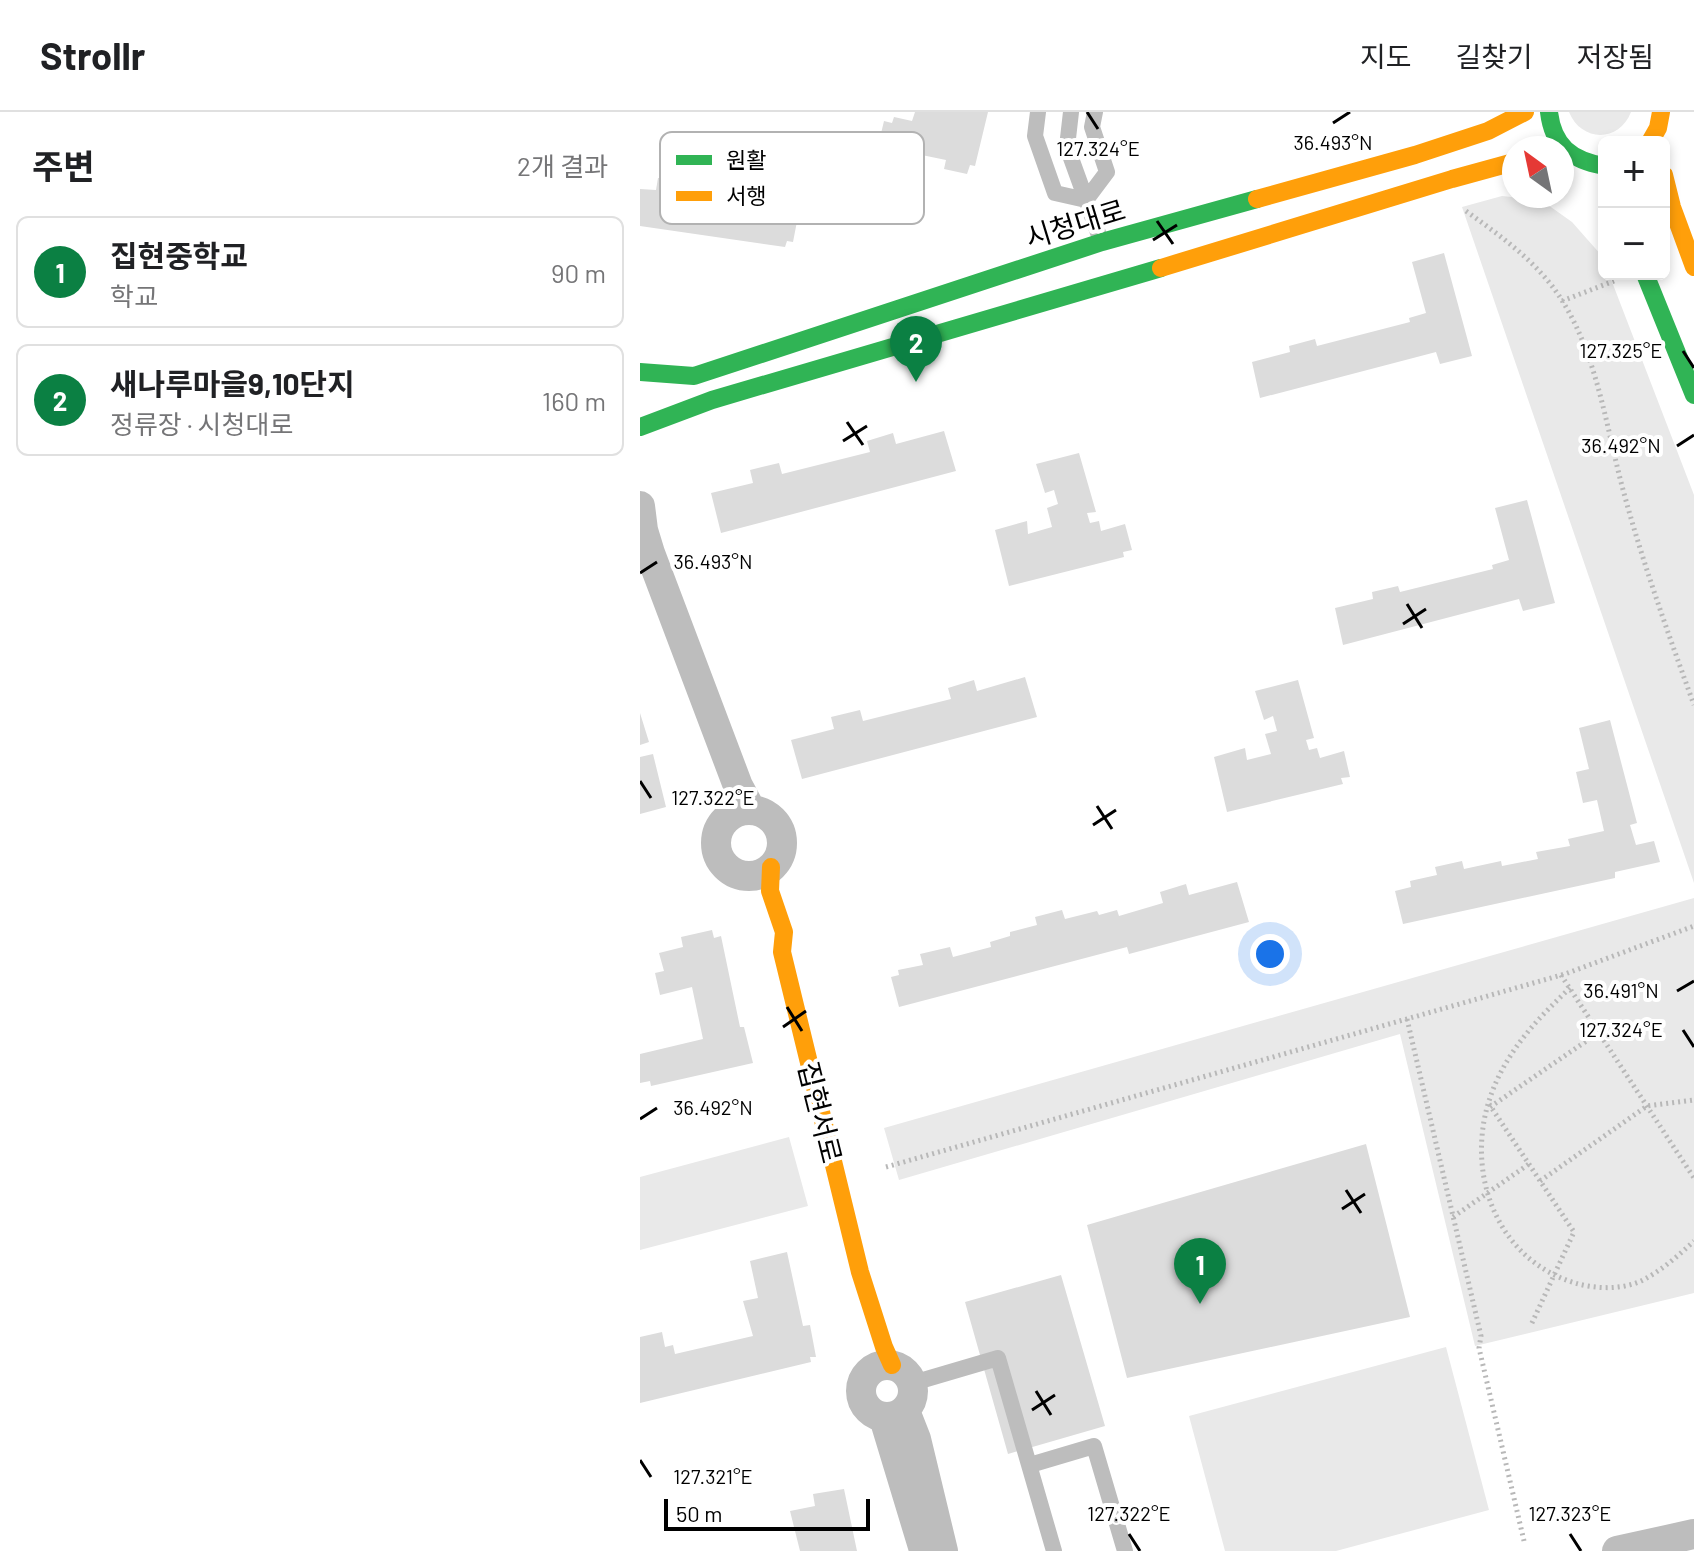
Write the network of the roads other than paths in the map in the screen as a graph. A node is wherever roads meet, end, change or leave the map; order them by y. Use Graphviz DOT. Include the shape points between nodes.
graph roads {
  1 [pos="1038,112"];
  2 [pos="1071,112"];
  3 [pos="1095,112"];
  4 [pos="1525,112"];
  5 [pos="1549,112"];
  6 [pos="1502,165"];
  7 [pos="1586,166"];
  8 [pos="1670,199"];
  9 [pos="1086,200"];
  10 [pos="1102,242"];
  11 [pos="1694,267"];
  12 [pos="1647,280"];
  13 [pos="640,372"];
  14 [pos="1694,395"];
  15 [pos="640,406"];
  16 [pos="640,425"];
  17 [pos="640,506"];
  18 [pos="640,578"];
  19 [pos="741,813"];
  20 [pos="757,871"];
  21 [pos="782,952"];
  22 [pos="860,1272"];
  23 [pos="893,1390"];
  24 [pos="1030,1465"];
  25 [pos="1694,1534"];
  26 [pos="924,1551"];
  27 [pos="943,1551"];
  28 [pos="1054,1551"];
  29 [pos="1125,1551"];
  30 [pos="1617,1551"];
  1 -- 9 [label="lane" via="1035,136 1055,193"];
  2 -- 9 [label="lane" via="1067,147"];
  3 -- 9 [label="lane" via="1092,127 1107,172"];
  4 -- 10 [label="street, 시청대로" via="1488,131 1415,155"];
  5 -- 7 [label="street" via="1558,143"];
  6 -- 16 [label="street"];
  8 -- 11 [label="street"];
  9 -- 10 [label="lane"];
  10 -- 13 [label="street, 시청대로" via="694,376"];
  12 -- 14 [label="street"];
  15 -- 16 [label="street"];
  17 -- 19 [label="street" via="650,553 738,786"];
  18 -- 19 [label="street" via="725,788"];
  19 -- 20 [label="street" via="762,812 782,839 778,859"];
  19 -- 20 [label="street" via="722,824 717,834 719,856 733,872"];
  20 -- 21 [label="street, 집현서로" via="755,892 767,937"];
  21 -- 22 [label="street, 집현서로"];
  22 -- 23 [label="street, 집현서로" via="871,1352"];
  23 -- 24 [label="lane" via="998,1358"];
  23 -- 26 [label="street, 집현서로"];
  23 -- 27 [label="street, 집현서로" via="916,1439"];
  24 -- 28 [label="lane"];
  24 -- 29 [label="lane" via="1094,1446"];
  25 -- 30 [label="street"];
}
